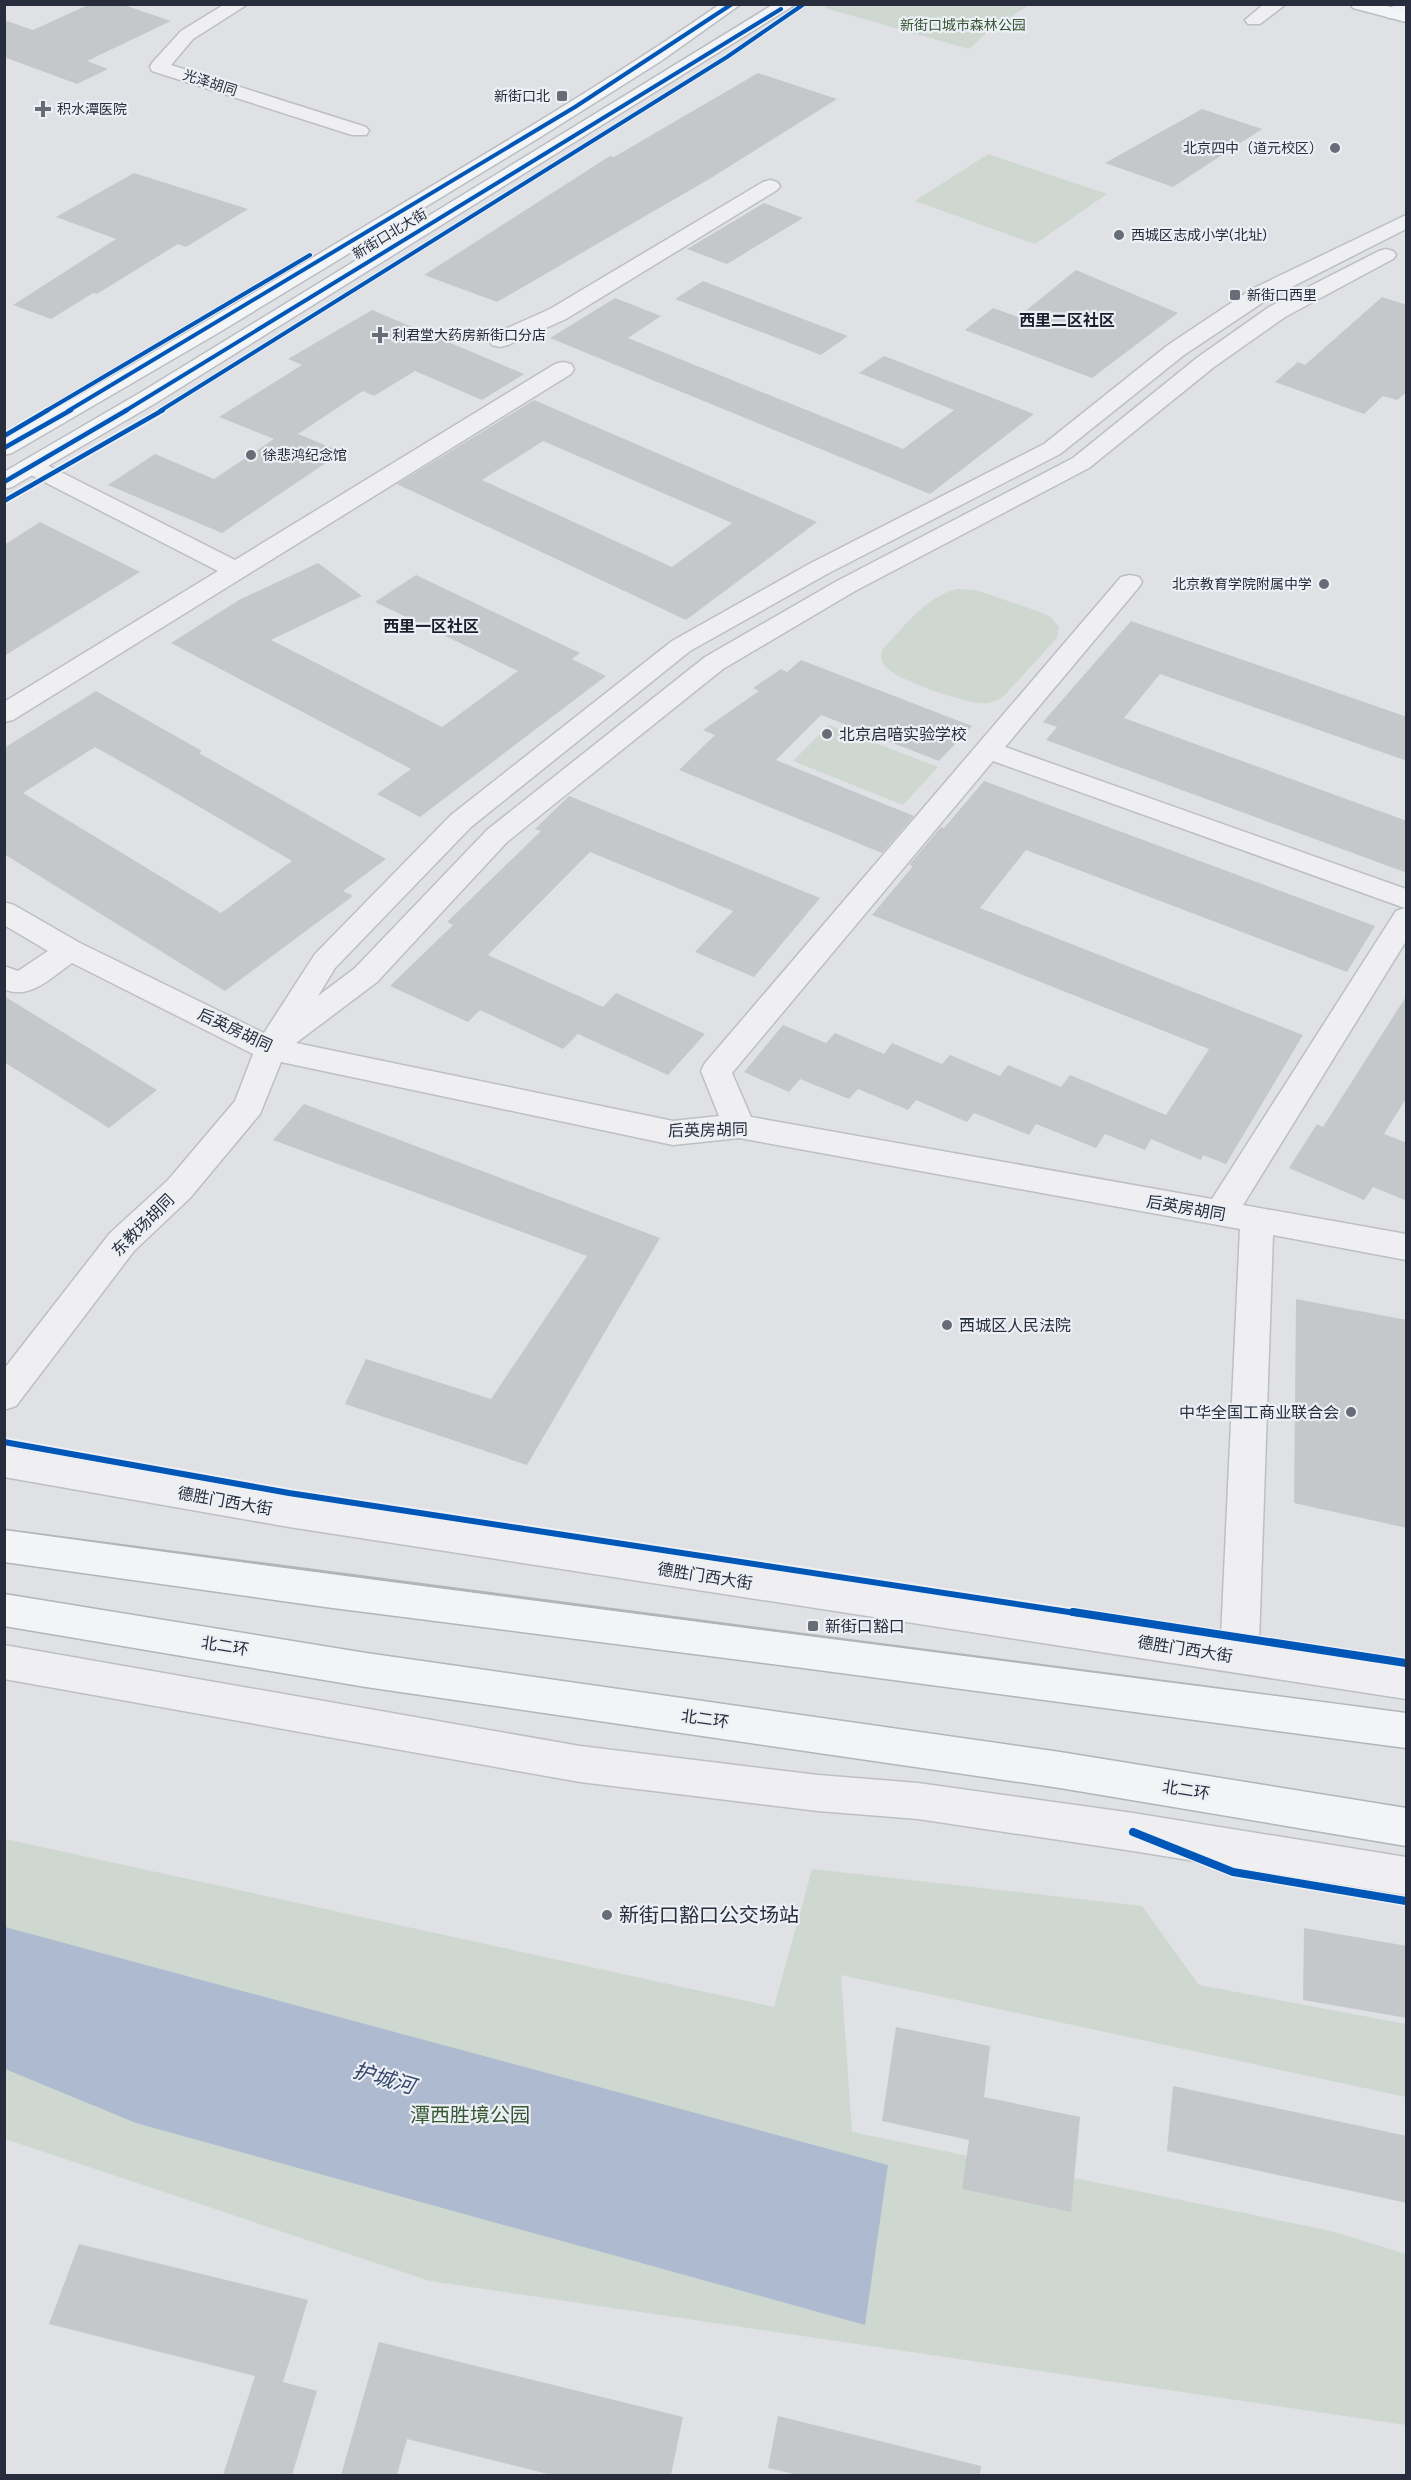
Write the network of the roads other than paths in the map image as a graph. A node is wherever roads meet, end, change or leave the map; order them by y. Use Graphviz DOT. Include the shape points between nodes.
graph roads {
  1 [pos="240,4"];
  2 [pos="732,4"];
  3 [pos="787,4"];
  4 [pos="1276,4"];
  5 [pos="1359,4"];
  6 [pos="1402,12"];
  7 [pos="1254,20"];
  8 [pos="359,131"];
  9 [pos="770,186"];
  10 [pos="1407,221"];
  11 [pos="1407,246"];
  12 [pos="501,340"];
  13 [pos="563,369"];
  14 [pos="4,448"];
  15 [pos="32,466"];
  16 [pos="4,482"];
  17 [pos="237,571"];
  18 [pos="1130,582"];
  19 [pos="4,714"];
  20 [pos="988,750"];
  21 [pos="1407,899"];
  22 [pos="4,912"];
  23 [pos="1407,918"];
  24 [pos="70,950"];
  25 [pos="4,976"];
  26 [pos="270,1049"];
  27 [pos="739,1126"];
  28 [pos="1220,1214"];
  29 [pos="1257,1220"];
  30 [pos="1407,1247"];
  31 [pos="4,1396"];
  32 [pos="4,1462"];
  33 [pos="4,1546"];
  34 [pos="4,1610"];
  35 [pos="1239,1657"];
  36 [pos="4,1662"];
  37 [pos="1407,1682"];
  38 [pos="1407,1731"];
  39 [pos="1407,1827"];
  40 [pos="1407,1876"];
  1 -- 8 [label="street, 光泽胡同" via="187,35 159,67"];
  2 -- 14 [label="main road, 新街口北大街" via="679,42 523,138"];
  3 -- 15 [label="main road, 新街口北大街"];
  4 -- 7 [label="street"];
  5 -- 6 [label="main road"];
  9 -- 12 [label="street" via="558,314"];
  10 -- 26 [label="street, 东教场胡同" via="1260,294 1176,350 1052,449 818,569 681,646 461,821 325,961"];
  11 -- 26 [label="street" via="1277,312 1206,362 1081,464 846,586 714,663 497,836 366,975"];
  13 -- 17 [label="street"];
  15 -- 16 [label="main road, 新街口北大街"];
  15 -- 17 [label="street"];
  17 -- 19 [label="street"];
  18 -- 20 [label="street"];
  20 -- 21 [label="street"];
  20 -- 27 [label="street" via="716,1071"];
  22 -- 24 [label="street, 后英房胡同"];
  23 -- 28 [label="street"];
  24 -- 25 [label="street" via="20,984"];
  24 -- 26 [label="street, 后英房胡同"];
  26 -- 27 [label="street, 后英房胡同" via="673,1133"];
  26 -- 31 [label="street, 东教场胡同" via="249,1106 179,1189 122,1242"];
  27 -- 28 [label="street, 后英房胡同"];
  28 -- 29 [label="street, 后英房胡同"];
  29 -- 30 [label="street, 后英房胡同"];
  29 -- 35 [label="street"];
  32 -- 35 [label="street, 德胜门西大街" via="289,1512"];
  33 -- 38 [label="main road"];
  34 -- 39 [label="main road, 北二环" via="366,1670 1060,1770"];
  35 -- 37 [label="street, 德胜门西大街"];
  36 -- 40 [label="street" via="580,1764 918,1801"];
}
